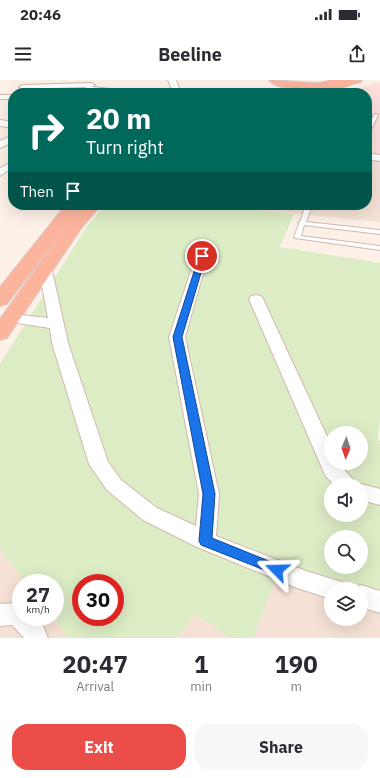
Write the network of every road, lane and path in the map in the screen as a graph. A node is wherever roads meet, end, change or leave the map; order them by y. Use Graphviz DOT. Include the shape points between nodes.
graph roads {
  1 [pos="273,80"];
  2 [pos="336,80"];
  3 [pos="348,80"];
  4 [pos="357,80"];
  5 [pos="371,80"];
  6 [pos="23,87"];
  7 [pos="90,87"];
  8 [pos="291,88"];
  9 [pos="324,88"];
  10 [pos="349,88"];
  11 [pos="376,115"];
  12 [pos="372,123"];
  13 [pos="70,210"];
  14 [pos="89,210"];
  15 [pos="307,210"];
  16 [pos="301,223"];
  17 [pos="380,232"];
  18 [pos="380,248"];
  19 [pos="202,256"];
  20 [pos="46,269"];
  21 [pos="256,299"];
  22 [pos="0,300"];
  23 [pos="11,318"];
  24 [pos="56,324"];
  25 [pos="0,334"];
  26 [pos="339,478"];
  27 [pos="368,494"];
  28 [pos="380,497"];
  29 [pos="205,541"];
  30 [pos="324,586"];
  31 [pos="368,598"];
  32 [pos="380,602"];
  33 [pos="0,615"];
  34 [pos="36,638"];
  1 -- 4 [label="highway" via="313,86 336,85"];
  1 -- 8 [label="highway"];
  2 -- 8 [label="highway"];
  3 -- 9 [label="highway, bridge"];
  5 -- 10 [label="highway"];
  6 -- 7 [label="street"];
  11 -- 12 [label="lane"];
  13 -- 22 [label="highway"];
  14 -- 20 [label="highway"];
  15 -- 16 [label="lane"];
  16 -- 17 [label="lane"];
  16 -- 18 [label="lane" via="297,237"];
  19 -- 29 [label="street" via="177,337 209,494"];
  20 -- 23 [label="highway"];
  20 -- 24 [label="street"];
  21 -- 26 [label="street" via="335,475"];
  23 -- 24 [label="street"];
  23 -- 25 [label="highway"];
  24 -- 29 [label="street" via="99,464 114,484 150,514"];
  27 -- 28 [label="street"];
  29 -- 30 [label="street"];
  31 -- 32 [label="street"];
  33 -- 34 [label="street" via="16,614 31,627"];
}
